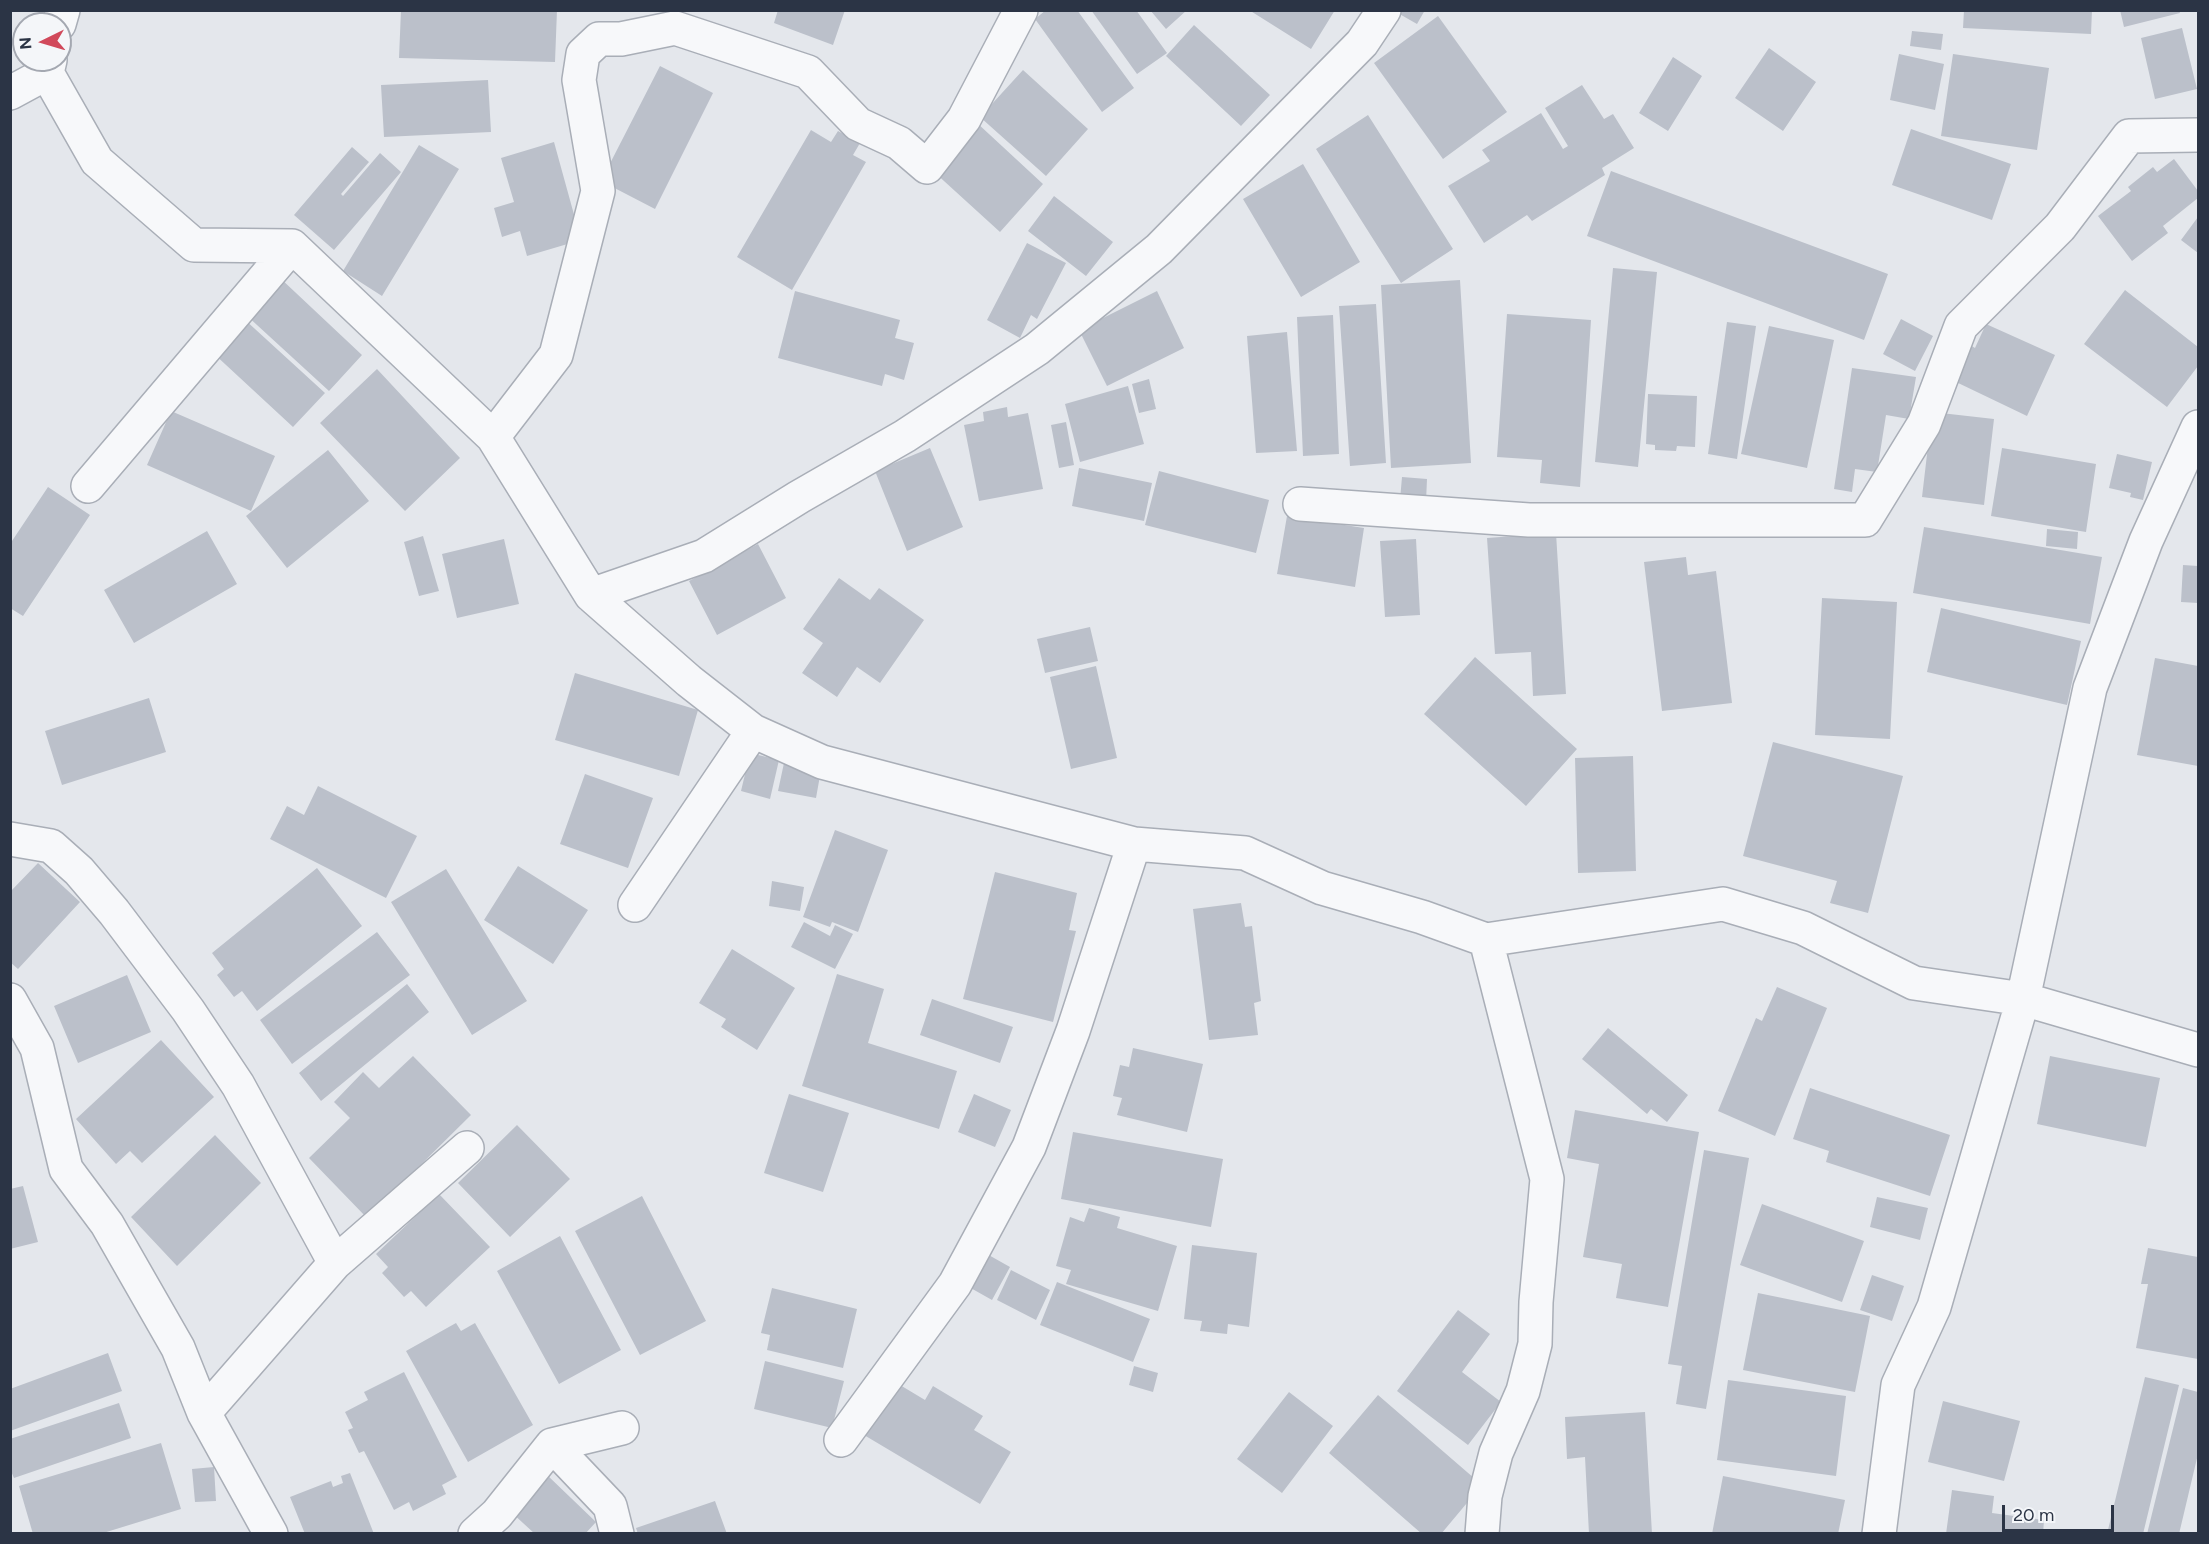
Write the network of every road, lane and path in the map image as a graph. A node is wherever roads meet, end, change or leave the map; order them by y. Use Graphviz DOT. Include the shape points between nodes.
graph roads {
  1 [pos="1021,10"];
  2 [pos="1384,10"];
  3 [pos="40,72"];
  4 [pos="51,72"];
  5 [pos="10,93"];
  6 [pos="2199,135"];
  7 [pos="292,246"];
  8 [pos="2199,427"];
  9 [pos="493,437"];
  10 [pos="88,486"];
  11 [pos="1300,504"];
  12 [pos="591,594"];
  13 [pos="753,731"];
  14 [pos="10,839"];
  15 [pos="1134,844"];
  16 [pos="635,905"];
  17 [pos="1486,940"];
  18 [pos="2023,999"];
  19 [pos="10,1000"];
  20 [pos="2199,1050"];
  21 [pos="467,1148"];
  22 [pos="335,1263"];
  23 [pos="204,1413"];
  24 [pos="622,1428"];
  25 [pos="841,1440"];
  26 [pos="552,1444"];
  27 [pos="271,1533"];
  28 [pos="475,1533"];
  29 [pos="617,1533"];
  30 [pos="1482,1533"];
  31 [pos="1879,1533"];
  1 -- 9 [label="street" via="964,120 927,167 899,143 858,124 808,72 675,28 621,39 599,39 583,54 579,80 598,191 556,355"];
  2 -- 12 [label="street" via="1362,43 1159,249 1037,349 906,436 704,556"];
  3 -- 5 [label="street"];
  4 -- 7 [label="street" via="97,161 194,245"];
  6 -- 11 [label="street" via="2129,136 2060,227 1961,326 1924,424 1865,520 1529,520"];
  7 -- 9 [label="street"];
  7 -- 10 [label="street"];
  8 -- 18 [label="street" via="2146,541 2090,688"];
  9 -- 12 [label="street"];
  12 -- 13 [label="street" via="689,681"];
  13 -- 15 [label="street" via="822,762"];
  13 -- 16 [label="street"];
  14 -- 22 [label="street" via="51,846 114,912 188,1010 238,1085"];
  15 -- 17 [label="street" via="1245,852 1322,888"];
  15 -- 25 [label="street" via="1073,1031 1029,1147 955,1284"];
  17 -- 18 [label="street" via="1723,904 1803,928 1914,983"];
  17 -- 30 [label="street" via="1547,1179 1535,1344 1523,1391 1496,1453 1485,1496"];
  18 -- 20 [label="street"];
  18 -- 31 [label="street" via="1934,1307 1898,1385"];
  19 -- 23 [label="street" via="37,1048 66,1169 106,1224 178,1348"];
  21 -- 22 [label="street"];
  22 -- 23 [label="street"];
  23 -- 27 [label="street"];
  24 -- 26 [label="street"];
  26 -- 28 [label="street" via="497,1514"];
  26 -- 29 [label="street" via="610,1506"];
}
